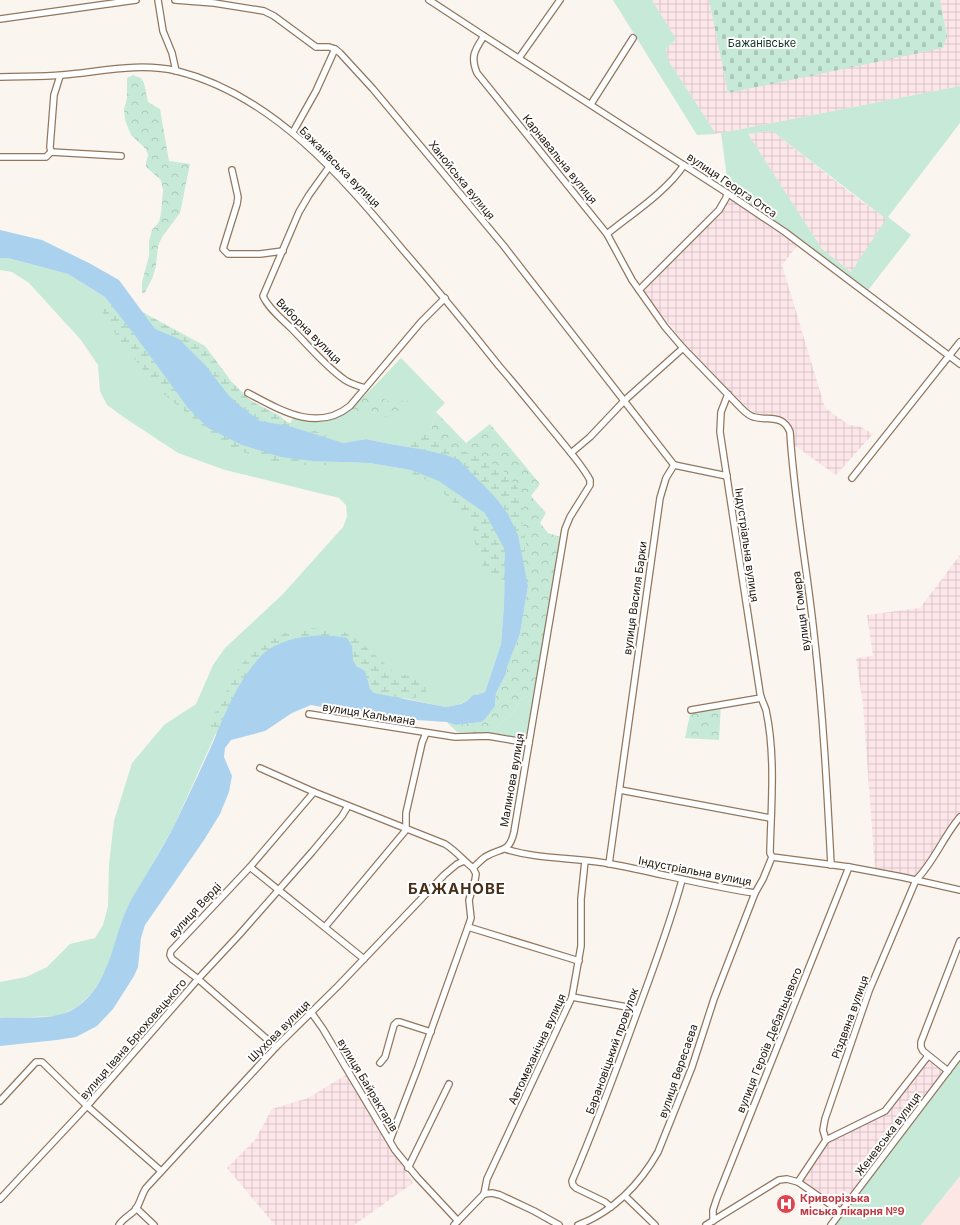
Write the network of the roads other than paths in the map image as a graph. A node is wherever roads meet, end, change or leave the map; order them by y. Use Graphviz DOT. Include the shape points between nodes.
graph roads {
  1 [pos="136,0"];
  2 [pos="158,0"];
  3 [pos="175,0"];
  4 [pos="429,0"];
  5 [pos="560,0"];
  6 [pos="0,19"];
  7 [pos="484,36"];
  8 [pos="633,38"];
  9 [pos="335,49"];
  10 [pos="519,58"];
  11 [pos="176,71"];
  12 [pos="60,76"];
  13 [pos="0,78"];
  14 [pos="591,104"];
  15 [pos="293,132"];
  16 [pos="51,152"];
  17 [pos="121,156"];
  18 [pos="0,157"];
  19 [pos="684,165"];
  20 [pos="330,167"];
  21 [pos="232,170"];
  22 [pos="728,193"];
  23 [pos="607,234"];
  24 [pos="283,251"];
  25 [pos="639,290"];
  26 [pos="444,298"];
  27 [pos="960,342"];
  28 [pos="683,348"];
  29 [pos="949,356"];
  30 [pos="960,364"];
  31 [pos="365,388"];
  32 [pos="248,393"];
  33 [pos="728,394"];
  34 [pos="624,400"];
  35 [pos="571,453"];
  36 [pos="674,465"];
  37 [pos="727,476"];
  38 [pos="852,478"];
  39 [pos="761,698"];
  40 [pos="691,710"];
  41 [pos="309,714"];
  42 [pos="426,733"];
  43 [pos="528,743"];
  44 [pos="260,768"];
  45 [pos="620,790"];
  46 [pos="314,792"];
  47 [pos="348,806"];
  48 [pos="960,817"];
  49 [pos="770,818"];
  50 [pos="406,830"];
  51 [pos="505,849"];
  52 [pos="772,857"];
  53 [pos="464,861"];
  54 [pos="585,861"];
  55 [pos="609,864"];
  56 [pos="831,865"];
  57 [pos="250,866"];
  58 [pos="849,867"];
  59 [pos="473,868"];
  60 [pos="682,880"];
  61 [pos="916,880"];
  62 [pos="279,890"];
  63 [pos="960,890"];
  64 [pos="754,893"];
  65 [pos="325,927"];
  66 [pos="468,927"];
  67 [pos="960,941"];
  68 [pos="364,958"];
  69 [pos="579,961"];
  70 [pos="198,979"];
  71 [pos="572,997"];
  72 [pos="638,1009"];
  73 [pos="311,1012"];
  74 [pos="431,1032"];
  75 [pos="276,1047"];
  76 [pos="960,1055"];
  77 [pos="928,1056"];
  78 [pos="380,1063"];
  79 [pos="948,1071"];
  80 [pos="449,1084"];
  81 [pos="0,1100"];
  82 [pos="87,1106"];
  83 [pos="390,1140"];
  84 [pos="826,1140"];
  85 [pos="408,1168"];
  86 [pos="161,1171"];
  87 [pos="798,1182"];
  88 [pos="484,1194"];
  89 [pos="626,1196"];
  90 [pos="0,1199"];
  91 [pos="611,1207"];
  92 [pos="136,1208"];
  93 [pos="841,1212"];
  94 [pos="713,1221"];
  95 [pos="456,1223"];
  96 [pos="119,1225"];
  97 [pos="154,1225"];
  98 [pos="559,1225"];
  99 [pos="578,1225"];
  100 [pos="655,1225"];
  101 [pos="706,1225"];
  102 [pos="831,1225"];
  1 -- 6 [label="street"];
  2 -- 11 [label="street" via="163,31"];
  3 -- 9 [label="street" via="264,11 316,47"];
  4 -- 7 [label="street"];
  5 -- 10 [label="street"];
  7 -- 10 [label="street, вулиця Георга Отса"];
  7 -- 23 [label="street, Карнавальна вулиця" via="474,53 477,73"];
  8 -- 14 [label="street"];
  9 -- 15 [label="street"];
  9 -- 34 [label="street, Ханойська вулиця" via="373,89 503,245"];
  10 -- 14 [label="street, вулиця Георга Отса"];
  11 -- 12 [label="street, Бажанівська вулиця" via="143,67"];
  11 -- 15 [label="street, Бажанівська вулиця" via="225,89"];
  12 -- 13 [label="street, Бажанівська вулиця"];
  12 -- 16 [label="street" via="54,95"];
  14 -- 19 [label="street, вулиця Георга Отса"];
  15 -- 20 [label="street, Бажанівська вулиця"];
  16 -- 17 [label="street"];
  16 -- 18 [label="street" via="46,157"];
  19 -- 22 [label="street, вулиця Георга Отса"];
  19 -- 23 [label="street" via="678,175"];
  20 -- 24 [label="street, Виборна вулиця" via="299,212"];
  20 -- 26 [label="street, Бажанівська вулиця"];
  21 -- 24 [label="street" via="238,197 223,249 228,254"];
  22 -- 25 [label="street" via="716,214"];
  22 -- 29 [label="street, вулиця Георга Отса"];
  23 -- 25 [label="street, Карнавальна вулиця"];
  24 -- 31 [label="street, Виборна вулиця" via="264,293 265,300 330,368 346,380"];
  25 -- 28 [label="street, Карнавальна вулиця"];
  26 -- 31 [label="street"];
  26 -- 35 [label="street, Бажанівська вулиця"];
  27 -- 29 [label="street"];
  28 -- 33 [label="street, вулиця Гомера"];
  28 -- 34 [label="street"];
  29 -- 30 [label="street, вулиця Георга Отса"];
  29 -- 38 [label="street"];
  31 -- 32 [label="street" via="343,412 319,419 277,409"];
  33 -- 37 [label="street, Індустріальна вулиця" via="720,423"];
  33 -- 56 [label="street, вулиця Гомера" via="752,416 779,420 790,432 793,475 818,667"];
  34 -- 35 [label="street" via="590,437"];
  34 -- 36 [label="street, Ханойська вулиця"];
  35 -- 43 [label="street, Малинова вулиця" via="590,480 590,486 570,517 565,530"];
  36 -- 37 [label="street"];
  36 -- 45 [label="street, вулиця Василя Барки" via="666,478 660,498"];
  37 -- 39 [label="street, Індустріальна вулиця"];
  39 -- 40 [label="street"];
  39 -- 49 [label="street, Індустріальна вулиця" via="766,710 770,747"];
  41 -- 42 [label="street, вулиця Кальмана"];
  42 -- 43 [label="street, вулиця Кальмана" via="455,737 488,736"];
  42 -- 50 [label="street, вулиця Кальмана" via="406,814"];
  43 -- 51 [label="street, Малинова вулиця" via="514,832 512,841"];
  44 -- 46 [label="street"];
  45 -- 49 [label="street"];
  45 -- 55 [label="street, вулиця Василя Барки"];
  46 -- 47 [label="street"];
  46 -- 57 [label="street, вулиця Верді"];
  47 -- 50 [label="street"];
  47 -- 62 [label="street, вулиця Івана Брюховецького"];
  48 -- 61 [label="street, Різдвяна вулиця" via="926,870"];
  49 -- 52 [label="street, Індустріальна вулиця"];
  50 -- 53 [label="street" via="445,844"];
  50 -- 65 [label="street"];
  51 -- 54 [label="street, Індустріальна вулиця" via="521,854"];
  51 -- 59 [label="street" via="485,857"];
  52 -- 56 [label="street"];
  52 -- 64 [label="street, Індустріальна вулиця"];
  53 -- 59 [label="street"];
  53 -- 68 [label="street, Шухова вулиця" via="444,875"];
  54 -- 55 [label="street, Індустріальна вулиця"];
  54 -- 69 [label="street, Автомеханічна вулиця"];
  55 -- 60 [label="street, Індустріальна вулиця"];
  56 -- 58 [label="street"];
  57 -- 62 [label="street"];
  57 -- 70 [label="street, вулиця Верді" via="171,951 172,959"];
  58 -- 61 [label="street"];
  58 -- 94 [label="street, вулиця Героїв Дебальцевого" via="717,1198"];
  59 -- 66 [label="street" via="476,880 469,900 471,918"];
  60 -- 64 [label="street, Індустріальна вулиця"];
  60 -- 72 [label="street, Барановіцький провулок" via="674,910"];
  61 -- 63 [label="street"];
  61 -- 84 [label="street, Різдвяна вулиця" via="869,991 825,1118 823,1130"];
  62 -- 65 [label="street"];
  62 -- 70 [label="street, вулиця Івана Брюховецького"];
  64 -- 89 [label="street, вулиця Вересаєва" via="714,999 692,1067 658,1152 652,1164"];
  65 -- 68 [label="street"];
  66 -- 69 [label="street"];
  66 -- 74 [label="street"];
  67 -- 77 [label="street" via="921,1042 920,1047"];
  68 -- 73 [label="street, Шухова вулиця"];
  69 -- 71 [label="street, Автомеханічна вулиця"];
  70 -- 75 [label="street, вулиця Верді"];
  70 -- 82 [label="street, вулиця Івана Брюховецького"];
  71 -- 72 [label="street"];
  71 -- 88 [label="street, Автомеханічна вулиця" via="487,1179"];
  72 -- 91 [label="street, Барановіцький провулок" via="572,1181 576,1188"];
  73 -- 75 [label="street, Шухова вулиця"];
  73 -- 83 [label="street, вулиця Байрактарів"];
  74 -- 78 [label="street" via="397,1022 385,1057"];
  74 -- 83 [label="street"];
  75 -- 86 [label="street, Шухова вулиця"];
  76 -- 79 [label="street, Женевська вулиця"];
  77 -- 79 [label="street"];
  77 -- 84 [label="street" via="885,1111"];
  79 -- 93 [label="street, Женевська вулиця"];
  80 -- 85 [label="street"];
  81 -- 82 [label="street" via="39,1061"];
  82 -- 86 [label="street"];
  82 -- 90 [label="street, вулиця Івана Брюховецького"];
  83 -- 85 [label="street, вулиця Байрактарів"];
  84 -- 87 [label="street"];
  85 -- 95 [label="street, вулиця Байрактарів"];
  86 -- 92 [label="street, Шухова вулиця" via="142,1194"];
  87 -- 93 [label="street"];
  87 -- 94 [label="street" via="779,1180"];
  88 -- 95 [label="street, Автомеханічна вулиця"];
  88 -- 98 [label="street" via="500,1195"];
  89 -- 91 [label="street, вулиця Вересаєва"];
  89 -- 100 [label="street"];
  91 -- 99 [label="street, вулиця Вересаєва"];
  92 -- 96 [label="street, Шухова вулиця"];
  92 -- 97 [label="street"];
  93 -- 102 [label="street, Женевська вулиця"];
  94 -- 101 [label="street"];
}
